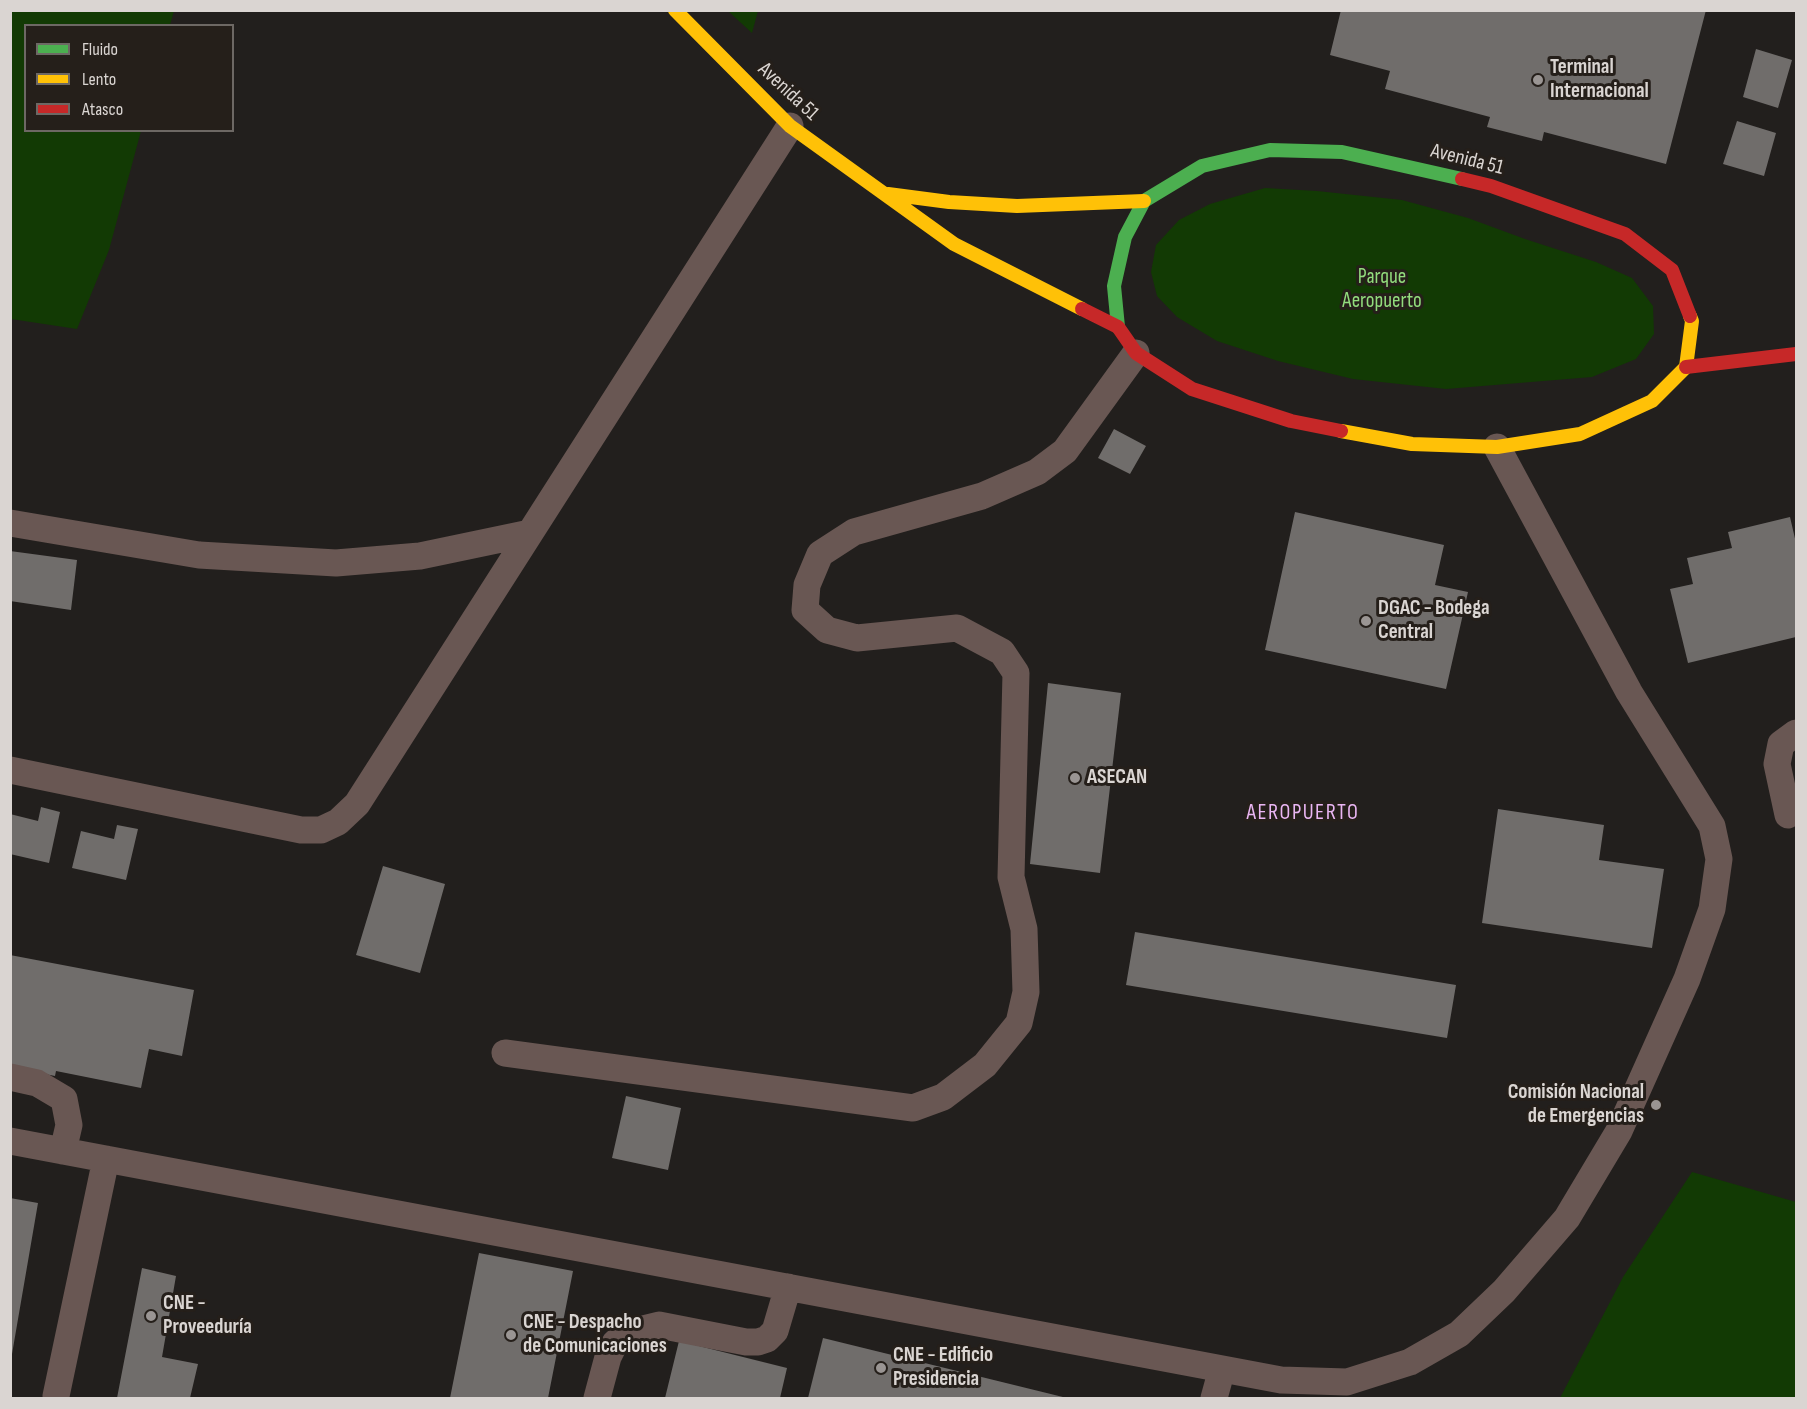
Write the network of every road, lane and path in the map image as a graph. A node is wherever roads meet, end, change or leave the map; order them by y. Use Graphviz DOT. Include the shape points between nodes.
graph roads {
  1 [pos="675,10"];
  2 [pos="790,126"];
  3 [pos="884,193"];
  4 [pos="1144,201"];
  5 [pos="1118,327"];
  6 [pos="1136,353"];
  7 [pos="1797,354"];
  8 [pos="1686,367"];
  9 [pos="1497,447"];
  10 [pos="10,523"];
  11 [pos="530,533"];
  12 [pos="1797,733"];
  13 [pos="10,770"];
  14 [pos="1788,815"];
  15 [pos="505,1053"];
  16 [pos="10,1077"];
  17 [pos="10,1141"];
  18 [pos="63,1151"];
  19 [pos="106,1159"];
  20 [pos="788,1287"];
  21 [pos="1222,1369"];
  22 [pos="56,1396"];
  23 [pos="597,1398"];
  24 [pos="1214,1398"];
  1 -- 2 [label="main road, Avenida 51"];
  2 -- 3 [label="main road, Avenida 51"];
  2 -- 11 [label="lane"];
  3 -- 4 [label="main road, Avenida 51" via="1017,206"];
  3 -- 5 [label="main road, Avenida 51" via="954,244"];
  4 -- 5 [label="main road, Avenida 51" via="1125,237 1114,286"];
  4 -- 8 [label="main road, Avenida 51" via="1202,166 1270,150 1342,152 1491,186 1625,234 1672,270 1692,321"];
  5 -- 6 [label="main road, Avenida 51"];
  6 -- 9 [label="main road, Avenida 51" via="1192,389 1291,421 1412,444"];
  6 -- 15 [label="lane" via="1065,451 1037,472 982,496 854,532 820,554 807,585 806,610 827,630 857,638 957,628 1002,652 1016,673 1011,877 1024,929 1026,992 1019,1023 985,1065 943,1097 913,1108"];
  7 -- 8 [label="main road"];
  8 -- 9 [label="main road, Avenida 51" via="1652,401 1580,434"];
  9 -- 21 [label="lane" via="1629,692 1712,826 1719,859 1712,909 1687,979 1619,1131 1567,1218 1504,1291 1459,1334 1410,1362 1347,1382 1281,1380"];
  10 -- 11 [label="lane" via="199,555 336,563 420,556"];
  11 -- 13 [label="lane" via="357,804 338,822 321,830 301,830"];
  12 -- 14 [label="lane" via="1781,744 1777,764"];
  16 -- 18 [label="lane" via="37,1083 64,1099 69,1125"];
  17 -- 18 [label="lane"];
  18 -- 19 [label="lane"];
  19 -- 20 [label="lane"];
  19 -- 22 [label="lane"];
  20 -- 21 [label="lane"];
  20 -- 23 [label="lane" via="775,1331 758,1342 658,1325 626,1333 608,1357"];
  21 -- 24 [label="lane"];
}
